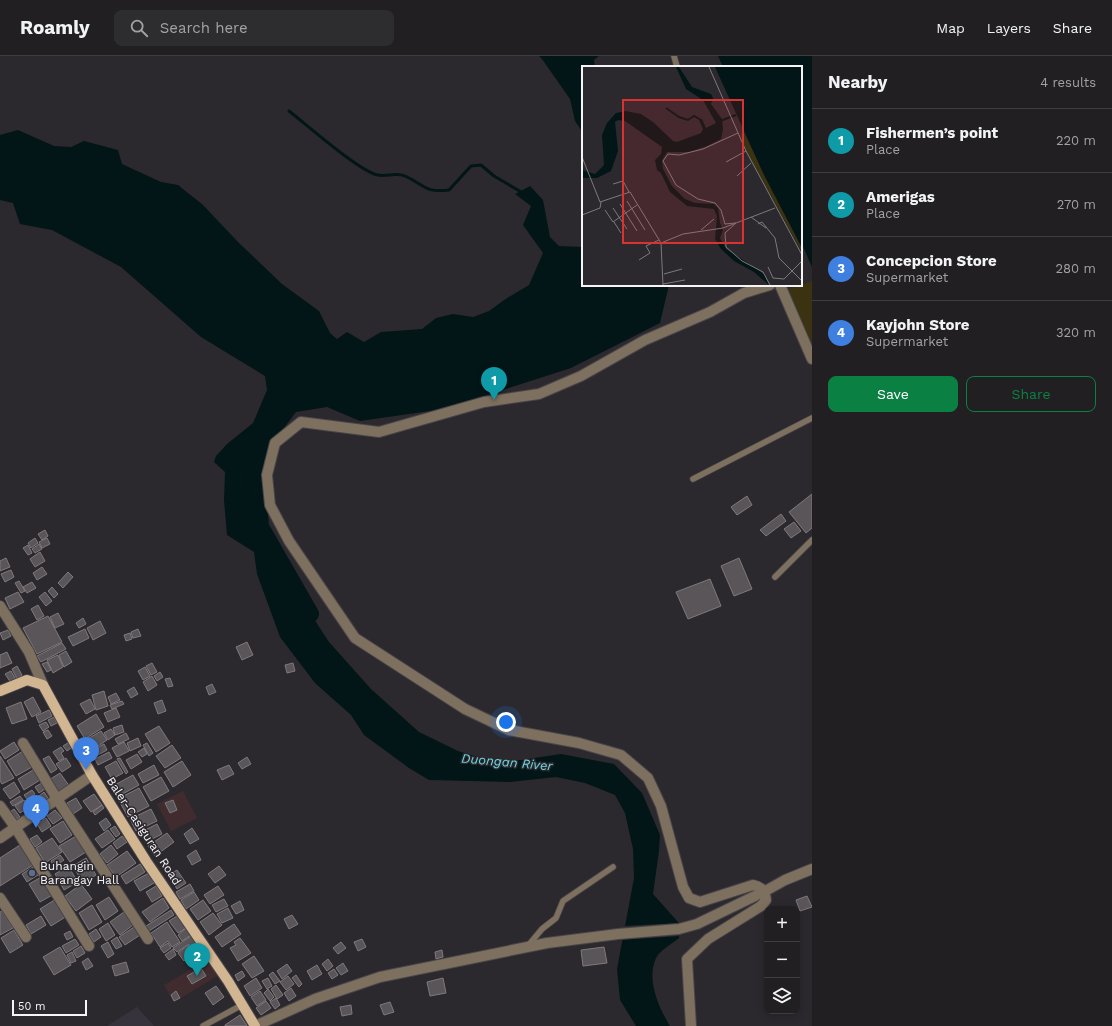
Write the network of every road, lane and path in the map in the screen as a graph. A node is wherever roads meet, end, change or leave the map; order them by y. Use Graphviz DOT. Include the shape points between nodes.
graph roads {
  1 [pos="674,56"];
  2 [pos="677,66"];
  3 [pos="767,286"];
  4 [pos="780,286"];
  5 [pos="812,359"];
  6 [pos="812,418"];
  7 [pos="694,479"];
  8 [pos="812,540"];
  9 [pos="775,577"];
  10 [pos="0,606"];
  11 [pos="42,685"];
  12 [pos="0,691"];
  13 [pos="23,743"];
  14 [pos="92,774"];
  15 [pos="57,799"];
  16 [pos="0,806"];
  17 [pos="15,827"];
  18 [pos="0,838"];
  19 [pos="613,867"];
  20 [pos="812,870"];
  21 [pos="765,892"];
  22 [pos="0,898"];
  23 [pos="26,937"];
  24 [pos="148,939"];
  25 [pos="89,946"];
  26 [pos="527,947"];
  27 [pos="242,1005"];
  28 [pos="204,1026"];
  29 [pos="255,1026"];
  30 [pos="692,1026"];
  1 -- 2 [label="lane"];
  3 -- 21 [label="street" via="744,293 710,312 645,340 581,376 540,394 484,402 379,432 301,422 275,443 267,475 270,505 289,541 355,638 465,709 509,730 621,754 648,778 662,806 688,898 700,902 753,885"];
  4 -- 5 [label="street"];
  6 -- 7 [label="lane"];
  8 -- 9 [label="lane"];
  10 -- 11 [label="street" via="29,652"];
  11 -- 12 [label="main road" via="28,680"];
  11 -- 14 [label="main road, Baler-Casiguran Road"];
  13 -- 15 [label="street"];
  14 -- 15 [label="street"];
  14 -- 27 [label="main road, Baler-Casiguran Road" via="146,861"];
  15 -- 17 [label="street"];
  15 -- 24 [label="street"];
  16 -- 17 [label="street"];
  17 -- 18 [label="street"];
  17 -- 25 [label="street"];
  19 -- 26 [label="lane" via="563,901 556,918 542,929"];
  20 -- 21 [label="street" via="785,880"];
  21 -- 26 [label="street" via="697,924 679,929 618,934"];
  21 -- 30 [label="street" via="766,900 761,906 708,938 687,959"];
  22 -- 23 [label="street"];
  26 -- 29 [label="street" via="380,977 315,999"];
  27 -- 28 [label="lane"];
  27 -- 29 [label="main road, Baler-Casiguran Road"];
}
